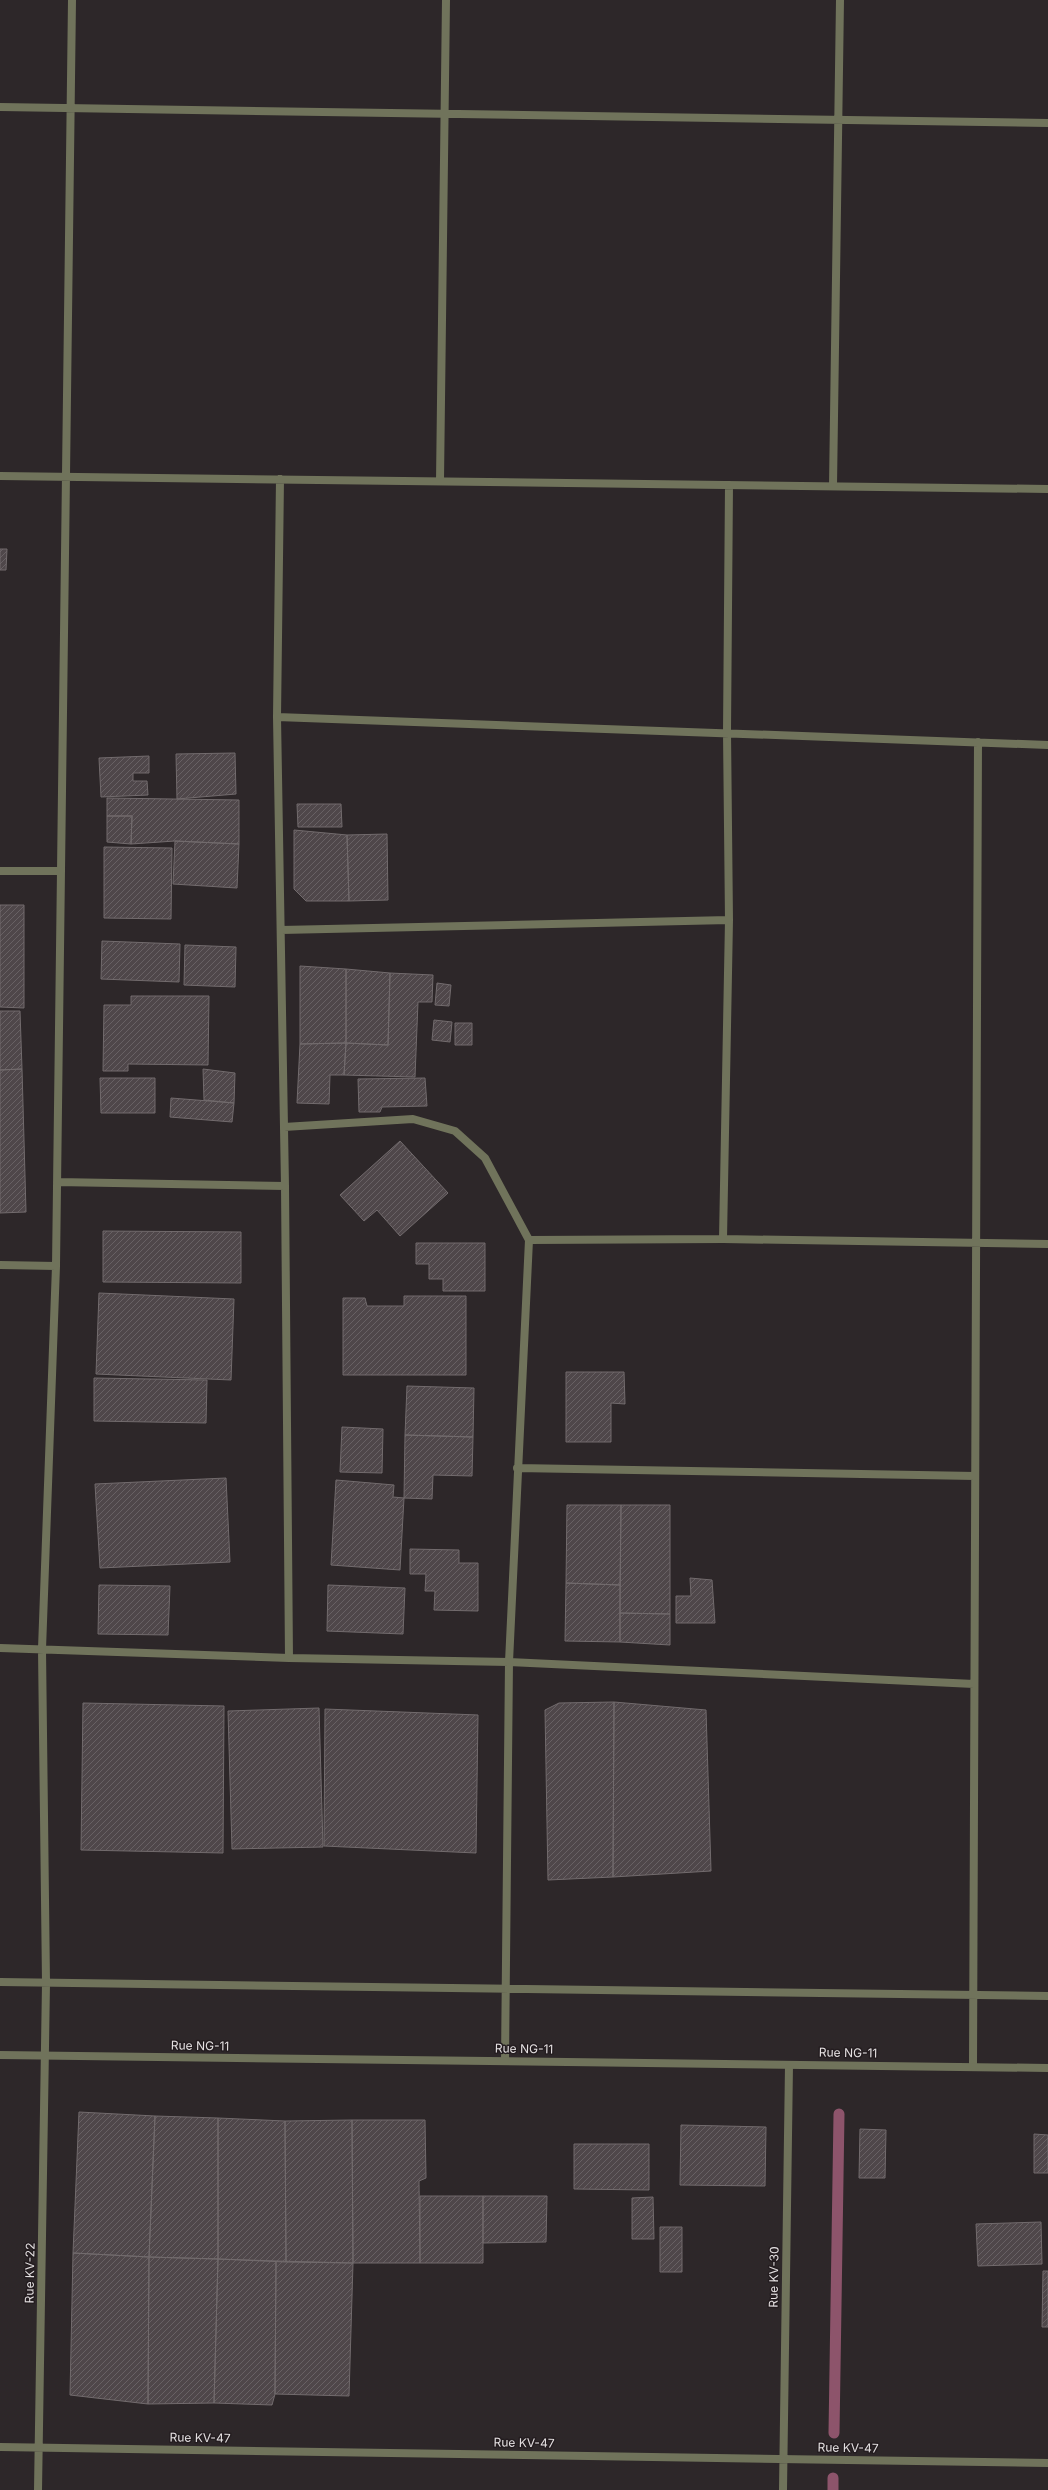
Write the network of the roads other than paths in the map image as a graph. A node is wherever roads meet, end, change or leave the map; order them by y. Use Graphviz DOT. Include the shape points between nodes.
graph roads {
  1 [pos="72,0"];
  2 [pos="446,0"];
  3 [pos="840,0"];
  4 [pos="0,107"];
  5 [pos="71,108"];
  6 [pos="444,114"];
  7 [pos="838,120"];
  8 [pos="1048,123"];
  9 [pos="0,476"];
  10 [pos="66,477"];
  11 [pos="280,479"];
  12 [pos="440,481"];
  13 [pos="729,485"];
  14 [pos="833,486"];
  15 [pos="1048,489"];
  16 [pos="277,717"];
  17 [pos="727,732"];
  18 [pos="978,742"];
  19 [pos="1048,745"];
  20 [pos="0,871"];
  21 [pos="61,871"];
  22 [pos="729,920"];
  23 [pos="280,930"];
  24 [pos="284,1127"];
  25 [pos="57,1182"];
  26 [pos="285,1186"];
  27 [pos="723,1239"];
  28 [pos="529,1240"];
  29 [pos="976,1243"];
  30 [pos="1048,1244"];
  31 [pos="0,1265"];
  32 [pos="56,1266"];
  33 [pos="517,1468"];
  34 [pos="975,1476"];
  35 [pos="0,1648"];
  36 [pos="42,1649"];
  37 [pos="289,1658"];
  38 [pos="509,1662"];
  39 [pos="974,1684"];
  40 [pos="0,1982"];
  41 [pos="46,1983"];
  42 [pos="506,1989"];
  43 [pos="973,1995"];
  44 [pos="1048,1996"];
  45 [pos="0,2055"];
  46 [pos="45,2056"];
  47 [pos="505,2061"];
  48 [pos="788,2065"];
  49 [pos="973,2067"];
  50 [pos="1048,2068"];
  51 [pos="0,2447"];
  52 [pos="38,2447"];
  53 [pos="783,2459"];
  54 [pos="1048,2463"];
  55 [pos="38,2490"];
  56 [pos="783,2490"];
  1 -- 5 [label="street, Rue KV-22"];
  2 -- 6 [label="street"];
  3 -- 7 [label="street"];
  4 -- 5 [label="street"];
  5 -- 6 [label="street"];
  5 -- 10 [label="street, Rue KV-22"];
  6 -- 7 [label="street"];
  6 -- 12 [label="street"];
  7 -- 8 [label="street"];
  7 -- 14 [label="street"];
  9 -- 10 [label="street"];
  10 -- 11 [label="street"];
  10 -- 21 [label="street, Rue KV-22"];
  11 -- 12 [label="street"];
  11 -- 16 [label="street"];
  12 -- 13 [label="street"];
  13 -- 14 [label="street"];
  13 -- 17 [label="street"];
  14 -- 15 [label="street"];
  16 -- 17 [label="street"];
  16 -- 23 [label="street"];
  17 -- 18 [label="street"];
  17 -- 22 [label="street"];
  18 -- 19 [label="street"];
  18 -- 29 [label="street"];
  20 -- 21 [label="street"];
  21 -- 25 [label="street, Rue KV-22"];
  22 -- 23 [label="street"];
  22 -- 27 [label="street"];
  23 -- 24 [label="street"];
  24 -- 26 [label="street"];
  24 -- 28 [label="street" via="414,1118 455,1131 485,1158"];
  25 -- 26 [label="street"];
  25 -- 32 [label="street, Rue KV-22"];
  26 -- 37 [label="street"];
  27 -- 28 [label="street"];
  27 -- 29 [label="street"];
  28 -- 33 [label="street"];
  29 -- 30 [label="street"];
  29 -- 34 [label="street"];
  31 -- 32 [label="street"];
  32 -- 36 [label="street, Rue KV-22"];
  33 -- 34 [label="street"];
  33 -- 38 [label="street"];
  34 -- 39 [label="street"];
  35 -- 36 [label="street"];
  36 -- 37 [label="street"];
  36 -- 41 [label="street, Rue KV-22"];
  37 -- 38 [label="street"];
  38 -- 39 [label="street"];
  38 -- 42 [label="street"];
  39 -- 43 [label="street"];
  40 -- 41 [label="street"];
  41 -- 42 [label="street"];
  41 -- 46 [label="street, Rue KV-22"];
  42 -- 43 [label="street"];
  42 -- 47 [label="street"];
  43 -- 44 [label="street"];
  43 -- 49 [label="street"];
  45 -- 46 [label="street, Rue NG-11"];
  46 -- 47 [label="street, Rue NG-11"];
  46 -- 52 [label="street, Rue KV-22"];
  47 -- 48 [label="street, Rue NG-11"];
  48 -- 49 [label="street, Rue NG-11"];
  48 -- 53 [label="street, Rue KV-30"];
  49 -- 50 [label="street, Rue NG-11"];
  51 -- 52 [label="street, Rue KV-47"];
  52 -- 53 [label="street, Rue KV-47"];
  52 -- 55 [label="street, Rue KV-22"];
  53 -- 54 [label="street, Rue KV-47"];
  53 -- 56 [label="street, Rue KV-30"];
}
